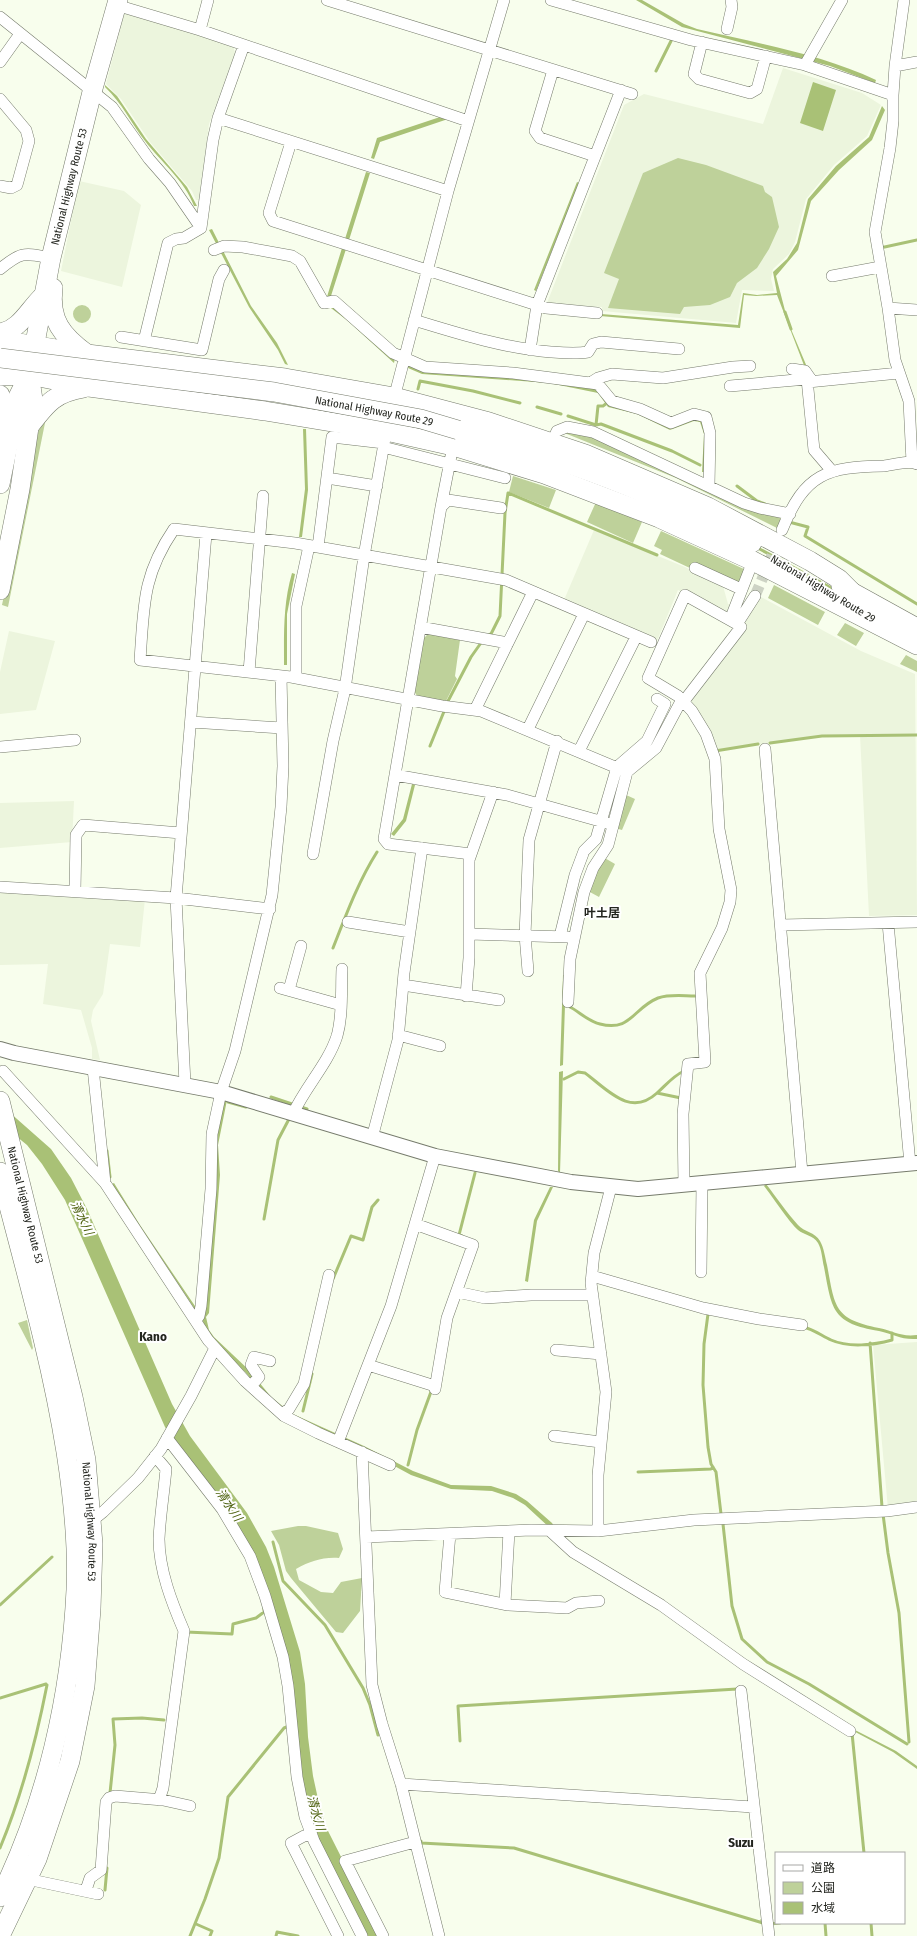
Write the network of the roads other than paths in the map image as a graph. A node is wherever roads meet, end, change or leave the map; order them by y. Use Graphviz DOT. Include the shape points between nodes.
graph roads {
  1 [pos="208,0"];
  2 [pos="327,0"];
  3 [pos="504,0"];
  4 [pos="551,0"];
  5 [pos="731,0"];
  6 [pos="842,0"];
  7 [pos="904,0"];
  8 [pos="117,3"];
  9 [pos="579,4"];
  10 [pos="0,17"];
  11 [pos="727,29"];
  12 [pos="200,30"];
  13 [pos="20,34"];
  14 [pos="702,42"];
  15 [pos="244,45"];
  16 [pos="490,50"];
  17 [pos="766,56"];
  18 [pos="0,62"];
  19 [pos="917,62"];
  20 [pos="805,65"];
  21 [pos="895,66"];
  22 [pos="554,70"];
  23 [pos="621,90"];
  24 [pos="92,92"];
  25 [pos="632,94"];
  26 [pos="893,95"];
  27 [pos="0,98"];
  28 [pos="218,118"];
  29 [pos="468,121"];
  30 [pos="291,142"];
  31 [pos="595,156"];
  32 [pos="0,186"];
  33 [pos="448,191"];
  34 [pos="63,211"];
  35 [pos="201,228"];
  36 [pos="214,250"];
  37 [pos="51,258"];
  38 [pos="880,267"];
  39 [pos="0,269"];
  40 [pos="428,269"];
  41 [pos="224,270"];
  42 [pos="832,276"];
  43 [pos="44,296"];
  44 [pos="536,305"];
  45 [pos="888,308"];
  46 [pos="917,310"];
  47 [pos="597,313"];
  48 [pos="414,320"];
  49 [pos="0,333"];
  50 [pos="121,337"];
  51 [pos="0,340"];
  52 [pos="144,341"];
  53 [pos="35,346"];
  54 [pos="679,349"];
  55 [pos="0,350"];
  56 [pos="530,350"];
  57 [pos="87,354"];
  58 [pos="0,358"];
  59 [pos="404,359"];
  60 [pos="750,366"];
  61 [pos="792,369"];
  62 [pos="898,373"];
  63 [pos="29,375"];
  64 [pos="0,376"];
  65 [pos="810,381"];
  66 [pos="590,383"];
  67 [pos="730,386"];
  68 [pos="89,387"];
  69 [pos="0,395"];
  70 [pos="394,397"];
  71 [pos="565,416"];
  72 [pos="29,427"];
  73 [pos="558,435"];
  74 [pos="385,440"];
  75 [pos="454,446"];
  76 [pos="914,463"];
  77 [pos="0,470"];
  78 [pos="832,471"];
  79 [pos="327,478"];
  80 [pos="505,478"];
  81 [pos="0,484"];
  82 [pos="377,486"];
  83 [pos="709,486"];
  84 [pos="737,490"];
  85 [pos="263,496"];
  86 [pos="747,504"];
  87 [pos="441,507"];
  88 [pos="501,508"];
  89 [pos="790,514"];
  90 [pos="782,530"];
  91 [pos="206,534"];
  92 [pos="730,534"];
  93 [pos="260,540"];
  94 [pos="314,547"];
  95 [pos="364,556"];
  96 [pos="753,561"];
  97 [pos="430,566"];
  98 [pos="695,568"];
  99 [pos="741,589"];
  100 [pos="0,590"];
  101 [pos="851,591"];
  102 [pos="533,592"];
  103 [pos="755,596"];
  104 [pos="584,614"];
  105 [pos="733,622"];
  106 [pos="420,627"];
  107 [pos="917,628"];
  108 [pos="636,637"];
  109 [pos="651,642"];
  110 [pos="508,643"];
  111 [pos="917,645"];
  112 [pos="196,666"];
  113 [pos="250,672"];
  114 [pos="281,676"];
  115 [pos="296,678"];
  116 [pos="344,689"];
  117 [pos="657,699"];
  118 [pos="407,700"];
  119 [pos="684,701"];
  120 [pos="475,710"];
  121 [pos="191,722"];
  122 [pos="282,728"];
  123 [pos="528,729"];
  124 [pos="75,740"];
  125 [pos="557,741"];
  126 [pos="0,747"];
  127 [pos="765,749"];
  128 [pos="579,751"];
  129 [pos="622,769"];
  130 [pos="395,775"];
  131 [pos="493,792"];
  132 [pos="540,803"];
  133 [pos="600,821"];
  134 [pos="613,825"];
  135 [pos="181,833"];
  136 [pos="422,848"];
  137 [pos="313,854"];
  138 [pos="471,854"];
  139 [pos="0,887"];
  140 [pos="75,891"];
  141 [pos="176,898"];
  142 [pos="270,909"];
  143 [pos="348,922"];
  144 [pos="917,922"];
  145 [pos="888,923"];
  146 [pos="781,925"];
  147 [pos="410,932"];
  148 [pos="469,934"];
  149 [pos="525,935"];
  150 [pos="560,936"];
  151 [pos="574,937"];
  152 [pos="301,946"];
  153 [pos="342,969"];
  154 [pos="528,971"];
  155 [pos="403,985"];
  156 [pos="466,996"];
  157 [pos="499,1000"];
  158 [pos="568,1002"];
  159 [pos="341,1005"];
  160 [pos="398,1036"];
  161 [pos="440,1046"];
  162 [pos="0,1048"];
  163 [pos="93,1068"];
  164 [pos="3,1071"];
  165 [pos="185,1084"];
  166 [pos="221,1092"];
  167 [pos="0,1102"];
  168 [pos="293,1114"];
  169 [pos="372,1138"];
  170 [pos="435,1156"];
  171 [pos="914,1164"];
  172 [pos="0,1172"];
  173 [pos="802,1173"];
  174 [pos="105,1183"];
  175 [pos="702,1183"];
  176 [pos="684,1185"];
  177 [pos="611,1187"];
  178 [pos="415,1224"];
  179 [pos="701,1272"];
  180 [pos="329,1274"];
  181 [pos="592,1276"];
  182 [pos="457,1292"];
  183 [pos="593,1295"];
  184 [pos="196,1320"];
  185 [pos="802,1324"];
  186 [pos="215,1348"];
  187 [pos="556,1350"];
  188 [pos="601,1354"];
  189 [pos="270,1361"];
  190 [pos="368,1365"];
  191 [pos="251,1386"];
  192 [pos="282,1414"];
  193 [pos="554,1436"];
  194 [pos="166,1438"];
  195 [pos="338,1442"];
  196 [pos="600,1442"];
  197 [pos="362,1452"];
  198 [pos="155,1456"];
  199 [pos="390,1465"];
  200 [pos="917,1507"];
  201 [pos="92,1522"];
  202 [pos="74,1530"];
  203 [pos="509,1531"];
  204 [pos="550,1531"];
  205 [pos="598,1531"];
  206 [pos="450,1534"];
  207 [pos="366,1537"];
  208 [pos="599,1601"];
  209 [pos="505,1604"];
  210 [pos="741,1691"];
  211 [pos="850,1732"];
  212 [pos="401,1784"];
  213 [pos="158,1800"];
  214 [pos="190,1806"];
  215 [pos="753,1808"];
  216 [pos="312,1835"];
  217 [pos="415,1842"];
  218 [pos="20,1877"];
  219 [pos="86,1890"];
  220 [pos="98,1894"];
  221 [pos="0,1897"];
  222 [pos="0,1936"];
  223 [pos="338,1936"];
  224 [pos="362,1936"];
  225 [pos="383,1936"];
  226 [pos="439,1936"];
  227 [pos="769,1936"];
  1 -- 12 [label="street"];
  2 -- 16 [label="street"];
  3 -- 16 [label="street"];
  4 -- 9 [label="street"];
  5 -- 11 [label="street"];
  6 -- 20 [label="street"];
  7 -- 21 [label="street"];
  8 -- 12 [label="street"];
  8 -- 24 [label="highway, National Highway Route 53"];
  9 -- 14 [label="street"];
  10 -- 13 [label="street"];
  12 -- 15 [label="street"];
  13 -- 18 [label="street"];
  13 -- 24 [label="street"];
  14 -- 17 [label="street"];
  14 -- 17 [label="street" via="694,74 699,79 750,93 757,89"];
  15 -- 28 [label="street"];
  15 -- 29 [label="street"];
  16 -- 22 [label="street"];
  16 -- 29 [label="street"];
  17 -- 20 [label="street"];
  19 -- 21 [label="street"];
  20 -- 26 [label="street"];
  21 -- 26 [label="street"];
  22 -- 23 [label="street"];
  22 -- 31 [label="street" via="535,131 540,138"];
  23 -- 25 [label="street"];
  23 -- 31 [label="street"];
  24 -- 34 [label="highway, National Highway Route 53"];
  24 -- 35 [label="street" via="112,107"];
  26 -- 38 [label="street" via="890,148 875,225"];
  27 -- 32 [label="street" via="26,130 29,140 17,185 11,188"];
  28 -- 30 [label="street"];
  28 -- 35 [label="street"];
  29 -- 33 [label="street"];
  30 -- 33 [label="street"];
  30 -- 40 [label="street" via="270,213 273,221"];
  31 -- 44 [label="street"];
  33 -- 40 [label="street"];
  34 -- 37 [label="highway, National Highway Route 53"];
  34 -- 57 [label="highway" via="52,303 55,321 71,343"];
  35 -- 52 [label="street" via="168,244"];
  36 -- 59 [label="street" via="224,246 292,256 300,261 324,303 334,301 387,348"];
  37 -- 39 [label="street" via="19,255"];
  37 -- 43 [label="highway, National Highway Route 53"];
  38 -- 42 [label="street"];
  38 -- 45 [label="street"];
  40 -- 44 [label="street"];
  40 -- 48 [label="street"];
  41 -- 52 [label="street" via="219,279 202,350"];
  43 -- 49 [label="highway" via="20,323"];
  43 -- 53 [label="highway, National Highway Route 53"];
  44 -- 47 [label="street"];
  44 -- 56 [label="street"];
  45 -- 46 [label="street"];
  45 -- 62 [label="street"];
  48 -- 56 [label="street" via="489,343"];
  48 -- 59 [label="street"];
  50 -- 52 [label="street"];
  51 -- 53 [label="highway"];
  53 -- 57 [label="highway"];
  53 -- 63 [label="highway, National Highway Route 53"];
  54 -- 56 [label="street" via="601,342 593,344 588,352 578,354"];
  55 -- 63 [label="highway" via="24,355"];
  57 -- 70 [label="highway" via="285,378"];
  58 -- 75 [label="highway, National Highway Route 29, bridge" via="274,392 421,419"];
  59 -- 66 [label="street" via="433,369 513,372"];
  59 -- 70 [label="street"];
  60 -- 66 [label="street" via="663,378 612,374"];
  61 -- 65 [label="street" via="805,371"];
  62 -- 65 [label="street"];
  62 -- 76 [label="street" via="909,401"];
  63 -- 64 [label="highway"];
  63 -- 68 [label="highway"];
  63 -- 72 [label="highway, National Highway Route 53" via="33,400"];
  63 -- 81 [label="highway, National Highway Route 53" via="18,397"];
  65 -- 67 [label="street" via="807,379"];
  65 -- 78 [label="street" via="814,450"];
  66 -- 83 [label="street" via="598,384 612,401 640,409 671,423 694,414 706,417 710,433"];
  68 -- 72 [label="highway" via="66,391 59,395 41,410"];
  68 -- 74 [label="highway" via="266,411"];
  69 -- 77 [label="highway" via="6,418"];
  70 -- 73 [label="highway" via="489,422"];
  70 -- 74 [label="street"];
  71 -- 73 [label="street"];
  72 -- 100 [label="highway, National Highway Route 53" via="20,490"];
  73 -- 83 [label="street" via="567,427 593,432"];
  73 -- 101 [label="highway" via="708,507 839,579"];
  74 -- 75 [label="highway"];
  74 -- 79 [label="street" via="332,437"];
  74 -- 82 [label="street"];
  75 -- 80 [label="street"];
  75 -- 87 [label="street"];
  75 -- 92 [label="highway, National Highway Route 29" via="492,439 591,473 672,505"];
  75 -- 96 [label="highway" via="544,474 605,497 659,518"];
  76 -- 78 [label="street" via="847,467"];
  78 -- 89 [label="street" via="807,486"];
  79 -- 82 [label="street"];
  79 -- 94 [label="street"];
  82 -- 95 [label="street"];
  83 -- 86 [label="street"];
  84 -- 86 [label="street" via="745,497"];
  85 -- 93 [label="street"];
  86 -- 89 [label="street"];
  87 -- 88 [label="street" via="448,500"];
  87 -- 97 [label="street"];
  89 -- 90 [label="street"];
  91 -- 93 [label="street"];
  91 -- 112 [label="street"];
  91 -- 112 [label="street" via="174,529 154,563 145,590 144,603 140,660"];
  92 -- 101 [label="highway, National Highway Route 29" via="790,560"];
  92 -- 111 [label="highway, National Highway Route 29"];
  93 -- 94 [label="street"];
  93 -- 113 [label="street"];
  94 -- 95 [label="street"];
  94 -- 115 [label="street" via="295,613"];
  95 -- 97 [label="street"];
  95 -- 116 [label="street"];
  96 -- 99 [label="street"];
  96 -- 111 [label="highway"];
  97 -- 102 [label="street" via="506,580"];
  97 -- 106 [label="street"];
  98 -- 99 [label="street"];
  99 -- 105 [label="street"];
  101 -- 107 [label="highway, National Highway Route 29"];
  102 -- 104 [label="street"];
  102 -- 110 [label="street"];
  103 -- 105 [label="street"];
  104 -- 108 [label="street"];
  104 -- 123 [label="street"];
  105 -- 119 [label="street" via="741,627"];
  105 -- 119 [label="street" via="685,595 648,678"];
  106 -- 110 [label="street"];
  106 -- 118 [label="street"];
  108 -- 109 [label="street"];
  108 -- 128 [label="street"];
  110 -- 120 [label="street"];
  112 -- 113 [label="street"];
  112 -- 121 [label="street"];
  113 -- 114 [label="street"];
  114 -- 115 [label="street"];
  114 -- 122 [label="street"];
  115 -- 116 [label="street"];
  116 -- 118 [label="street"];
  116 -- 137 [label="street"];
  117 -- 129 [label="street" via="665,704 647,741"];
  118 -- 120 [label="street"];
  118 -- 130 [label="street"];
  119 -- 129 [label="street" via="675,710 656,748"];
  119 -- 176 [label="street" via="703,728 713,751 719,829 731,890 722,928 700,973 705,1062 688,1064 683,1114"];
  120 -- 123 [label="street"];
  121 -- 122 [label="street"];
  121 -- 135 [label="street"];
  122 -- 142 [label="street" via="281,807"];
  123 -- 125 [label="street"];
  124 -- 126 [label="street"];
  125 -- 128 [label="street"];
  125 -- 132 [label="street"];
  127 -- 146 [label="street"];
  128 -- 129 [label="street"];
  129 -- 133 [label="street"];
  129 -- 134 [label="street"];
  130 -- 131 [label="street"];
  130 -- 136 [label="street" via="384,839 388,844"];
  131 -- 132 [label="street"];
  131 -- 138 [label="street"];
  132 -- 133 [label="street"];
  132 -- 149 [label="street" via="529,840"];
  133 -- 134 [label="street"];
  133 -- 150 [label="street" via="596,839 584,851 575,874"];
  134 -- 151 [label="street" via="608,845 588,880"];
  135 -- 140 [label="street" via="83,825 76,834"];
  135 -- 141 [label="street"];
  136 -- 138 [label="street"];
  136 -- 147 [label="street"];
  138 -- 148 [label="street"];
  139 -- 140 [label="street"];
  140 -- 141 [label="street"];
  141 -- 142 [label="street"];
  141 -- 165 [label="street"];
  142 -- 166 [label="street" via="235,1051"];
  143 -- 147 [label="street"];
  144 -- 145 [label="street"];
  145 -- 146 [label="street"];
  145 -- 171 [label="street"];
  146 -- 173 [label="street"];
  147 -- 155 [label="street"];
  148 -- 149 [label="street"];
  148 -- 156 [label="street"];
  149 -- 150 [label="street"];
  149 -- 154 [label="street"];
  150 -- 151 [label="street"];
  151 -- 158 [label="street"];
  152 -- 159 [label="street" via="285,989"];
  153 -- 159 [label="street"];
  155 -- 156 [label="street"];
  155 -- 160 [label="street"];
  156 -- 157 [label="street"];
  159 -- 168 [label="street" via="337,1036 330,1052"];
  160 -- 161 [label="street"];
  160 -- 169 [label="street"];
  162 -- 163 [label="street"];
  163 -- 165 [label="street"];
  163 -- 174 [label="street"];
  164 -- 174 [label="street"];
  165 -- 166 [label="street"];
  166 -- 168 [label="street"];
  166 -- 184 [label="street" via="211,1142 212,1176 207,1243 202,1299"];
  167 -- 201 [label="highway, National Highway Route 53" via="73,1397 86,1460"];
  168 -- 169 [label="street"];
  169 -- 170 [label="street"];
  170 -- 177 [label="street" via="523,1174"];
  170 -- 178 [label="street"];
  171 -- 173 [label="street"];
  172 -- 202 [label="highway, National Highway Route 53" via="56,1395 66,1454"];
  173 -- 175 [label="street"];
  174 -- 184 [label="street"];
  175 -- 176 [label="street"];
  175 -- 179 [label="street"];
  176 -- 177 [label="street" via="638,1189"];
  177 -- 181 [label="street" via="594,1253"];
  178 -- 182 [label="street" via="472,1245"];
  178 -- 190 [label="street" via="391,1306"];
  180 -- 192 [label="street" via="304,1384 289,1408"];
  181 -- 183 [label="street"];
  181 -- 185 [label="street" via="703,1308"];
  182 -- 183 [label="street" via="485,1298"];
  182 -- 190 [label="street" via="446,1325 435,1387"];
  183 -- 188 [label="street"];
  184 -- 186 [label="street"];
  186 -- 191 [label="street"];
  186 -- 194 [label="street"];
  187 -- 188 [label="street"];
  188 -- 196 [label="street" via="606,1392"];
  189 -- 191 [label="street" via="254,1357 251,1365 259,1377"];
  190 -- 195 [label="street"];
  191 -- 192 [label="street"];
  192 -- 195 [label="street"];
  193 -- 196 [label="street"];
  194 -- 198 [label="street"];
  194 -- 216 [label="street" via="237,1532 266,1596 288,1686 297,1777"];
  195 -- 197 [label="street"];
  196 -- 205 [label="street"];
  197 -- 199 [label="street"];
  197 -- 207 [label="street"];
  198 -- 201 [label="street" via="138,1478"];
  198 -- 213 [label="street" via="166,1469 159,1540 165,1578 184,1631 163,1788"];
  200 -- 205 [label="street" via="887,1511 694,1520"];
  201 -- 202 [label="street"];
  201 -- 218 [label="highway, National Highway Route 53" via="91,1609 85,1686 70,1761 52,1819"];
  202 -- 218 [label="highway, National Highway Route 53" via="76,1588 72,1649 54,1747"];
  203 -- 204 [label="street"];
  203 -- 206 [label="street"];
  203 -- 209 [label="street"];
  204 -- 205 [label="street"];
  204 -- 211 [label="street" via="573,1552 661,1605 743,1664"];
  206 -- 207 [label="street"];
  206 -- 209 [label="street" via="445,1592"];
  207 -- 212 [label="street" via="372,1685"];
  208 -- 209 [label="street" via="567,1608"];
  210 -- 215 [label="street"];
  212 -- 215 [label="street"];
  212 -- 217 [label="street"];
  213 -- 214 [label="street"];
  213 -- 219 [label="street" via="116,1796 109,1798 106,1802 100,1870 90,1878"];
  215 -- 227 [label="street"];
  216 -- 223 [label="street" via="291,1843"];
  216 -- 224 [label="street"];
  217 -- 225 [label="street" via="345,1861"];
  217 -- 226 [label="street"];
  218 -- 219 [label="street"];
  218 -- 221 [label="highway, National Highway Route 53"];
  218 -- 222 [label="highway, National Highway Route 53"];
  219 -- 220 [label="street"];
}
